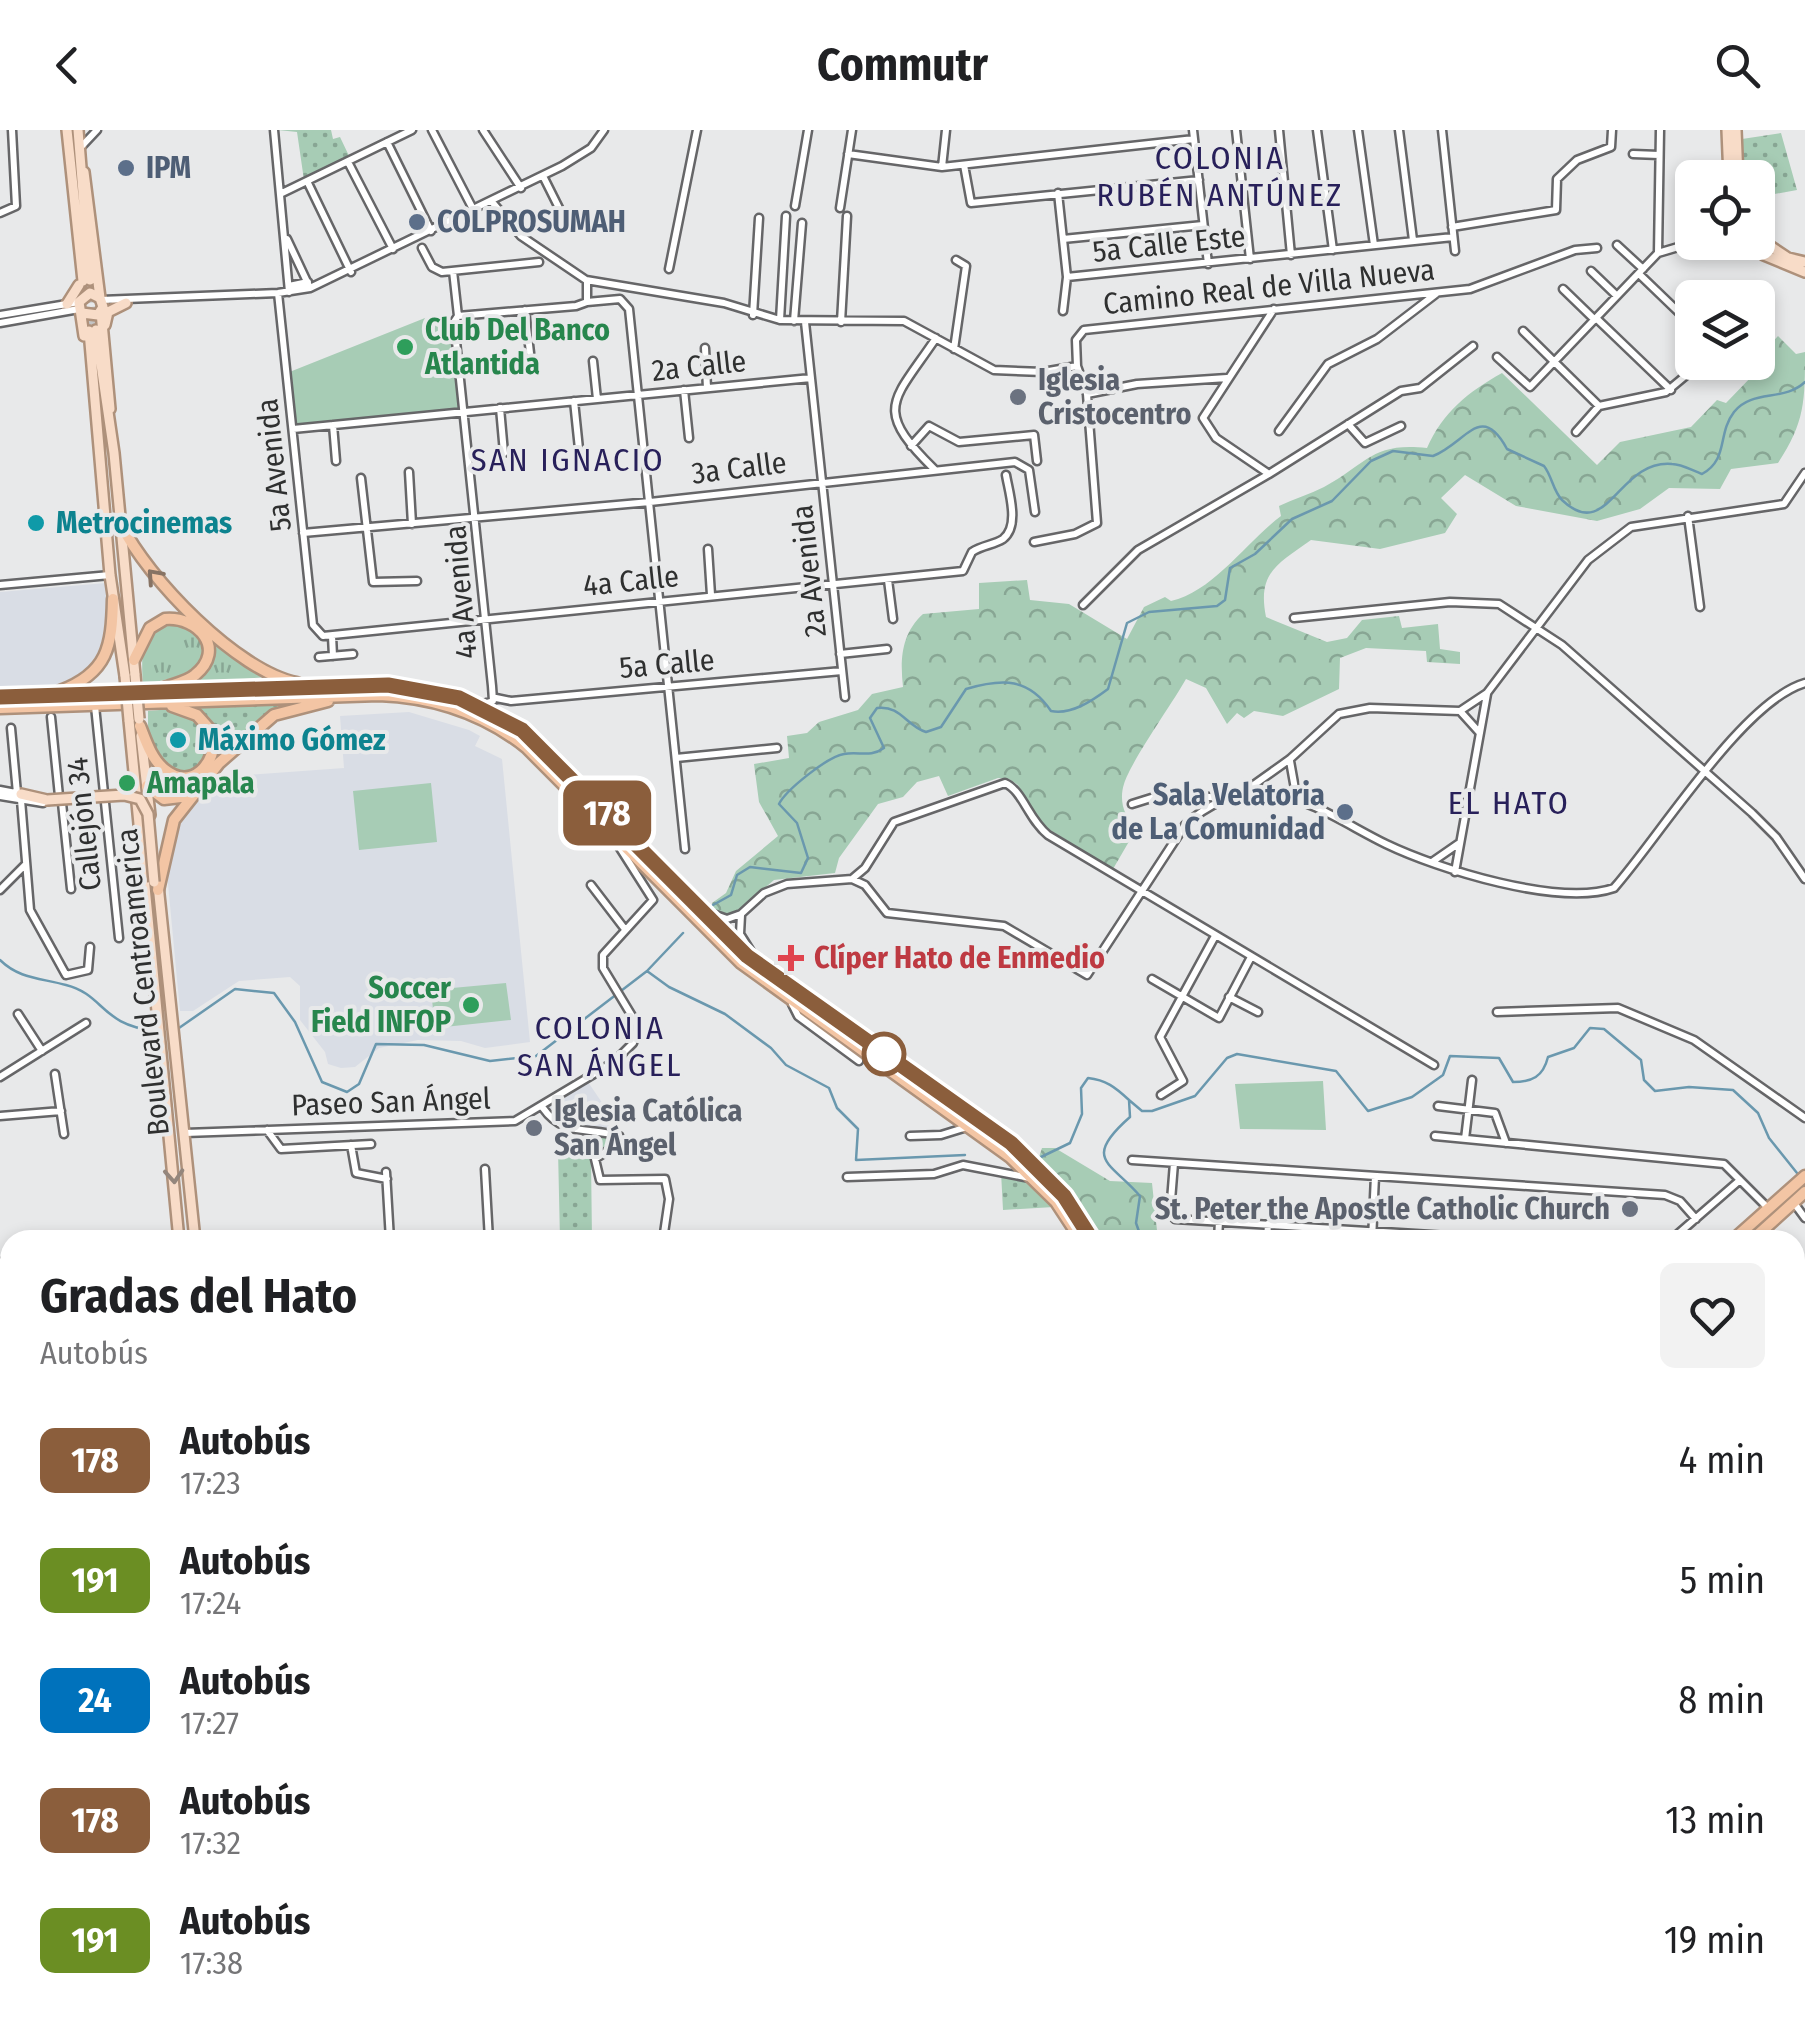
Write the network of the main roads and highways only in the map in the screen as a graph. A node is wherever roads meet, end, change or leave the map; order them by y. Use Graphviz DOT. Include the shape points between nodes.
graph roads {
  1 [pos="67,130"];
  2 [pos="78,130"];
  3 [pos="1727,130"];
  4 [pos="1736,130"];
  5 [pos="1728,160"];
  6 [pos="1737,160"];
  7 [pos="1775,249"];
  8 [pos="1775,260"];
  9 [pos="1805,262"];
  10 [pos="1805,272"];
  11 [pos="88,283"];
  12 [pos="101,305"];
  13 [pos="84,315"];
  14 [pos="104,342"];
  15 [pos="102,422"];
  16 [pos="121,524"];
  17 [pos="113,599"];
  18 [pos="134,660"];
  19 [pos="130,676"];
  20 [pos="318,686"];
  21 [pos="154,692"];
  22 [pos="50,695"];
  23 [pos="356,695"];
  24 [pos="0,697"];
  25 [pos="161,704"];
  26 [pos="0,708"];
  27 [pos="136,722"];
  28 [pos="142,788"];
  29 [pos="194,793"];
  30 [pos="20,796"];
  31 [pos="156,886"];
  32 [pos="1805,1176"];
  33 [pos="1805,1192"];
  34 [pos="178,1230"];
  35 [pos="194,1230"];
  36 [pos="1074,1230"];
  37 [pos="1086,1230"];
  38 [pos="1744,1230"];
  39 [pos="1765,1230"];
  1 -- 11 [label="main road, Boulevard Centroamerica"];
  2 -- 11 [label="main road, Boulevard Centroamerica"];
  3 -- 5 [label="main road"];
  4 -- 6 [label="main road"];
  7 -- 9 [label="main road"];
  8 -- 10 [label="main road"];
  11 -- 12 [label="main road, Boulevard Centroamerica"];
  11 -- 13 [label="main road, Boulevard Centroamerica"];
  11 -- 13 [label="main road" via="67,307"];
  11 -- 14 [label="main road" via="125,302 107,314"];
  12 -- 13 [label="main road" via="92,317"];
  12 -- 13 [label="main road" via="90,293"];
  12 -- 14 [label="main road, Boulevard Centroamerica"];
  13 -- 15 [label="main road, Boulevard Centroamerica"];
  14 -- 15 [label="main road, Boulevard Centroamerica" via="110,411"];
  15 -- 16 [label="main road, Boulevard Centroamerica"];
  15 -- 17 [label="main road, Boulevard Centroamerica"];
  16 -- 18 [label="main road, Boulevard Centroamerica"];
  20 -- 16 [label="highway, one-way" via="278,679 248,662 155,578"];
  17 -- 19 [label="main road, Boulevard Centroamerica"];
  17 -- 22 [label="highway" via="112,638 101,668"];
  18 -- 19 [label="main road, Boulevard Centroamerica"];
  18 -- 21 [label="highway" via="150,628 164,619 187,620 206,636 207,660 192,678"];
  19 -- 27 [label="main road, Boulevard Centroamerica, bridge"];
  20 -- 21 [label="highway"];
  20 -- 37 [label="highway" via="404,686 508,720 767,972 1011,1143 1064,1196"];
  21 -- 22 [label="highway"];
  22 -- 24 [label="highway"];
  23 -- 25 [label="highway"];
  23 -- 29 [label="highway" via="274,715"];
  23 -- 36 [label="highway" via="429,700 484,720 526,747 741,964 970,1126 1036,1180"];
  25 -- 26 [label="highway"];
  25 -- 27 [label="highway" via="198,715 210,726 214,753 202,772 168,772"];
  27 -- 28 [label="main road, Boulevard Centroamerica"];
  28 -- 29 [label="highway" via="164,799"];
  28 -- 31 [label="main road, Boulevard Centroamerica"];
  28 -- 34 [label="main road, Boulevard Centroamerica, one-way"];
  29 -- 31 [label="highway" via="174,820"];
  30 -- 31 [label="main road, bridge" via="140,799 148,814"];
  31 -- 35 [label="main road, Boulevard Centroamerica"];
  32 -- 38 [label="highway"];
  33 -- 39 [label="highway"];
}
